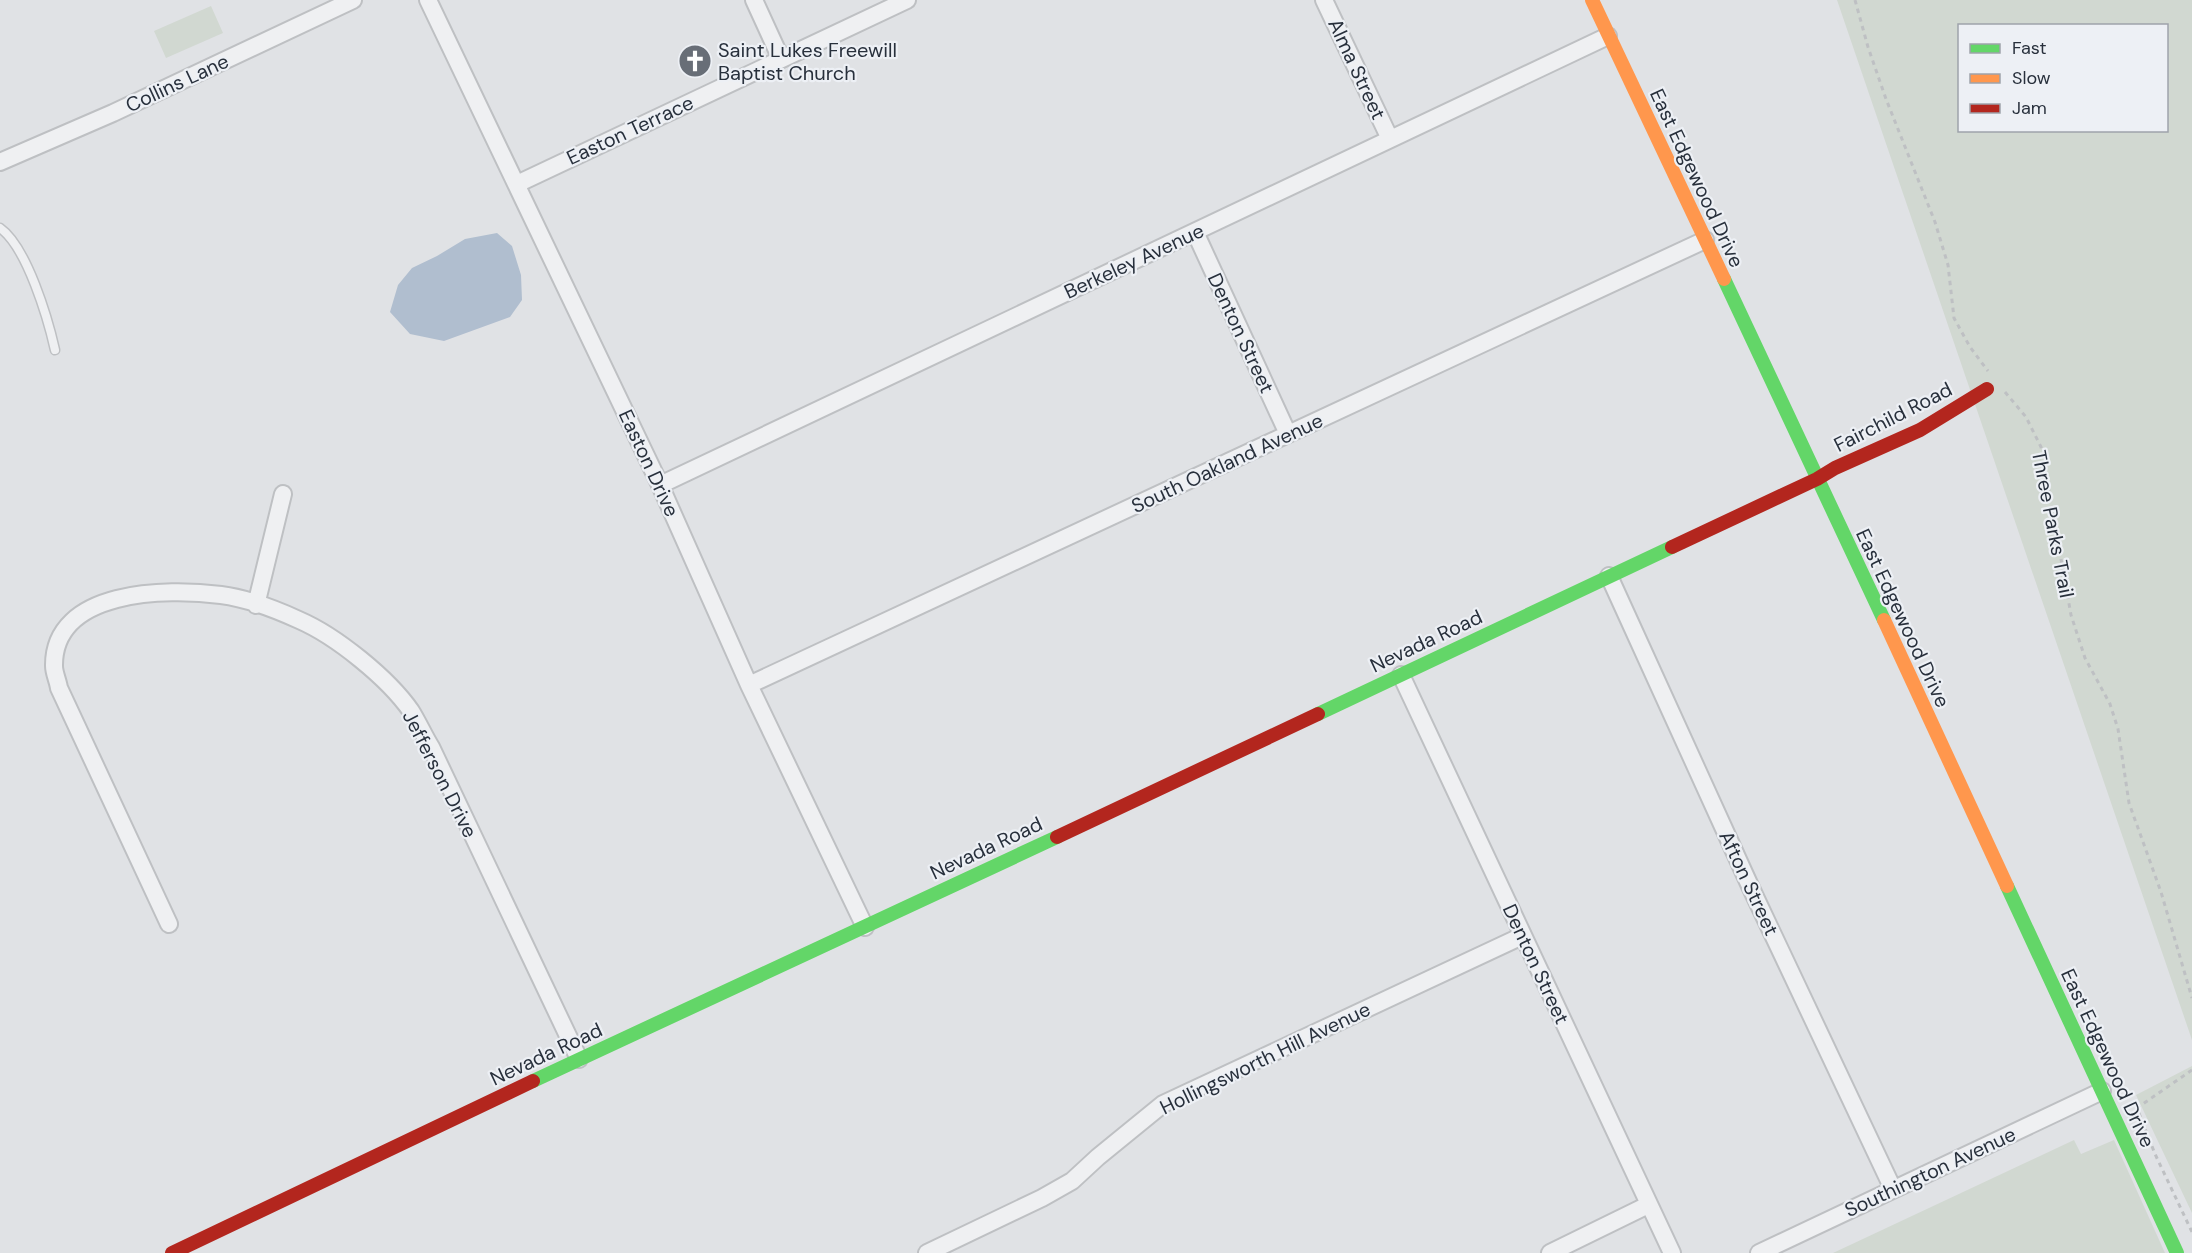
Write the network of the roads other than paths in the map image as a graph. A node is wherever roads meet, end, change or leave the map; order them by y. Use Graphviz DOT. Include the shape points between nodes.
graph roads {
  1 [pos="353,0"];
  2 [pos="428,0"];
  3 [pos="754,0"];
  4 [pos="907,0"];
  5 [pos="1324,0"];
  6 [pos="1592,0"];
  7 [pos="1608,36"];
  8 [pos="781,59"];
  9 [pos="1390,139"];
  10 [pos="0,162"];
  11 [pos="517,184"];
  12 [pos="0,228"];
  13 [pos="1195,232"];
  14 [pos="1704,240"];
  15 [pos="55,350"];
  16 [pos="1994,385"];
  17 [pos="1288,434"];
  18 [pos="1817,479"];
  19 [pos="660,485"];
  20 [pos="283,494"];
  21 [pos="1609,576"];
  22 [pos="256,605"];
  23 [pos="1401,675"];
  24 [pos="748,685"];
  25 [pos="169,924"];
  26 [pos="865,927"];
  27 [pos="1522,936"];
  28 [pos="579,1059"];
  29 [pos="2102,1091"];
  30 [pos="1893,1189"];
  31 [pos="1648,1205"];
  32 [pos="172,1253"];
  33 [pos="927,1253"];
  34 [pos="1550,1253"];
  35 [pos="1672,1253"];
  36 [pos="1759,1253"];
  37 [pos="2177,1253"];
  1 -- 10 [label="street, Collins Lane"];
  2 -- 11 [label="street, Easton Drive"];
  3 -- 8 [label="street"];
  4 -- 8 [label="street, Easton Terrace"];
  5 -- 9 [label="street, Alma Street"];
  6 -- 7 [label="street, East Edgewood Drive"];
  7 -- 9 [label="street, Berkeley Avenue"];
  7 -- 14 [label="street, East Edgewood Drive"];
  8 -- 11 [label="street, Easton Terrace"];
  9 -- 13 [label="street, Berkeley Avenue"];
  11 -- 19 [label="street, Easton Drive"];
  12 -- 15 [label="lane" via="26,266 46,314"];
  13 -- 17 [label="street, Denton Street"];
  13 -- 19 [label="street, Berkeley Avenue"];
  14 -- 17 [label="street, South Oakland Avenue"];
  14 -- 18 [label="street, East Edgewood Drive"];
  16 -- 18 [label="street, Fairchild Road" via="1920,430"];
  17 -- 24 [label="street, South Oakland Avenue"];
  18 -- 21 [label="street, Nevada Road"];
  18 -- 29 [label="street, East Edgewood Drive"];
  19 -- 24 [label="street, Easton Drive"];
  20 -- 22 [label="street"];
  21 -- 23 [label="street, Nevada Road"];
  21 -- 30 [label="street, Afton Street"];
  22 -- 25 [label="street, Jefferson Drive" via="222,595 166,593 110,600 87,609 69,625 57,645 54,667 59,688"];
  22 -- 28 [label="street, Jefferson Drive" via="301,620 348,648 411,711"];
  23 -- 26 [label="street, Nevada Road"];
  23 -- 27 [label="street, Denton Street"];
  24 -- 26 [label="street, Easton Drive"];
  26 -- 28 [label="street, Nevada Road"];
  27 -- 31 [label="street, Denton Street"];
  27 -- 33 [label="street, Hollingsworth Hill Avenue" via="1163,1104 1072,1181"];
  28 -- 32 [label="street, Nevada Road"];
  29 -- 30 [label="street, Southington Avenue"];
  29 -- 37 [label="street, East Edgewood Drive"];
  30 -- 36 [label="street, Southington Avenue"];
  31 -- 34 [label="street"];
  31 -- 35 [label="street, Denton Street"];
}
